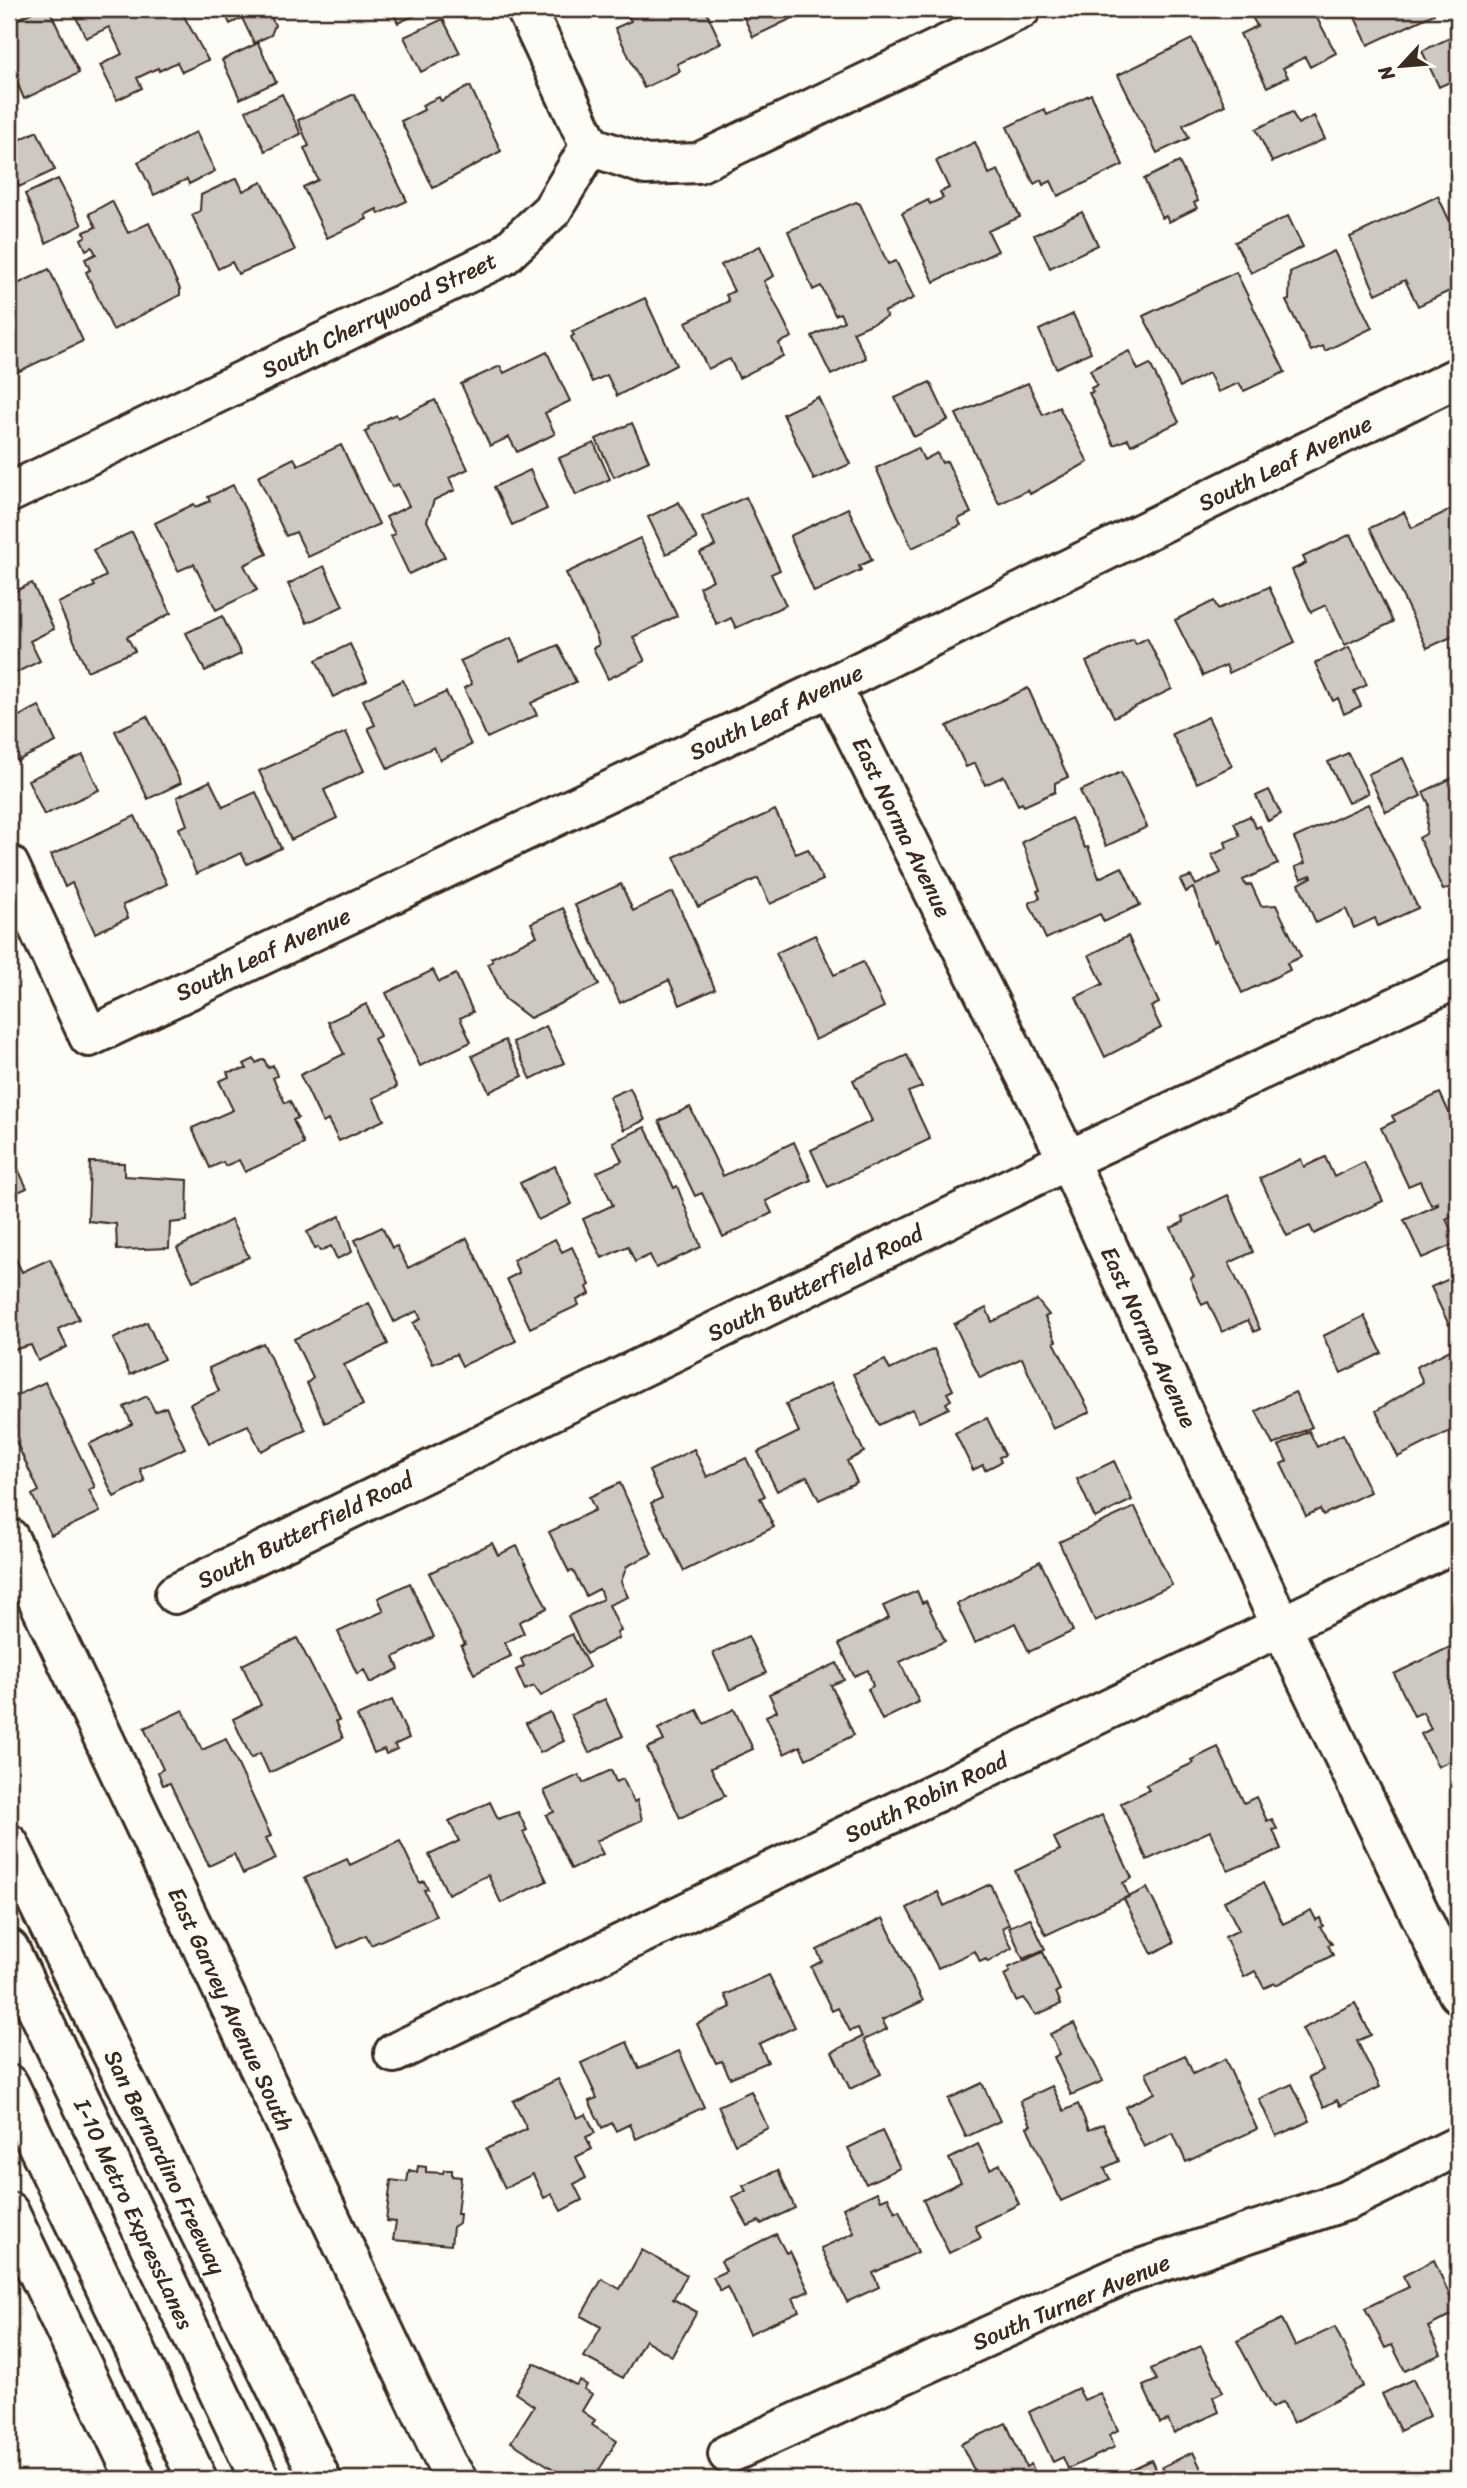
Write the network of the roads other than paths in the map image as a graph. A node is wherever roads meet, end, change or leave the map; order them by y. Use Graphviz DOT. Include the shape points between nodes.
graph roads {
  1 [pos="526,9"];
  2 [pos="1021,9"];
  3 [pos="590,146"];
  4 [pos="1458,377"];
  5 [pos="9,493"];
  6 [pos="831,686"];
  7 [pos="9,865"];
  8 [pos="1458,978"];
  9 [pos="1068,1160"];
  10 [pos="9,1538"];
  11 [pos="1458,1541"];
  12 [pos="175,1594"];
  13 [pos="1281,1626"];
  14 [pos="9,1844"];
  15 [pos="9,1949"];
  16 [pos="1458,1993"];
  17 [pos="394,2053"];
  18 [pos="9,2085"];
  19 [pos="1458,2146"];
  20 [pos="9,2212"];
  21 [pos="728,2454"];
  22 [pos="135,2479"];
  23 [pos="197,2479"];
  24 [pos="260,2479"];
  25 [pos="321,2479"];
  26 [pos="457,2479"];
  1 -- 3 [label="main road"];
  2 -- 3 [label="main road" via="698,163 646,165"];
  3 -- 5 [label="main road, South Cherrywood Street" via="552,210 503,256"];
  4 -- 6 [label="main road, South Leaf Avenue"];
  6 -- 7 [label="main road, South Leaf Avenue" via="89,1037"];
  6 -- 9 [label="main road, East Norma Avenue"];
  8 -- 9 [label="main road, South Butterfield Road"];
  9 -- 12 [label="main road, South Butterfield Road"];
  9 -- 13 [label="main road, East Norma Avenue"];
  10 -- 26 [label="main road, East Garvey Avenue South"];
  11 -- 13 [label="main road, South Robin Road"];
  13 -- 16 [label="main road, East Norma Avenue"];
  13 -- 17 [label="main road, South Robin Road"];
  14 -- 25 [label="main road, San Bernardino Freeway"];
  15 -- 24 [label="main road, I-10 Metro ExpressLanes"];
  18 -- 23 [label="main road"];
  19 -- 21 [label="main road, South Turner Avenue" via="1348,2200 1125,2274"];
  20 -- 22 [label="main road"];
}
